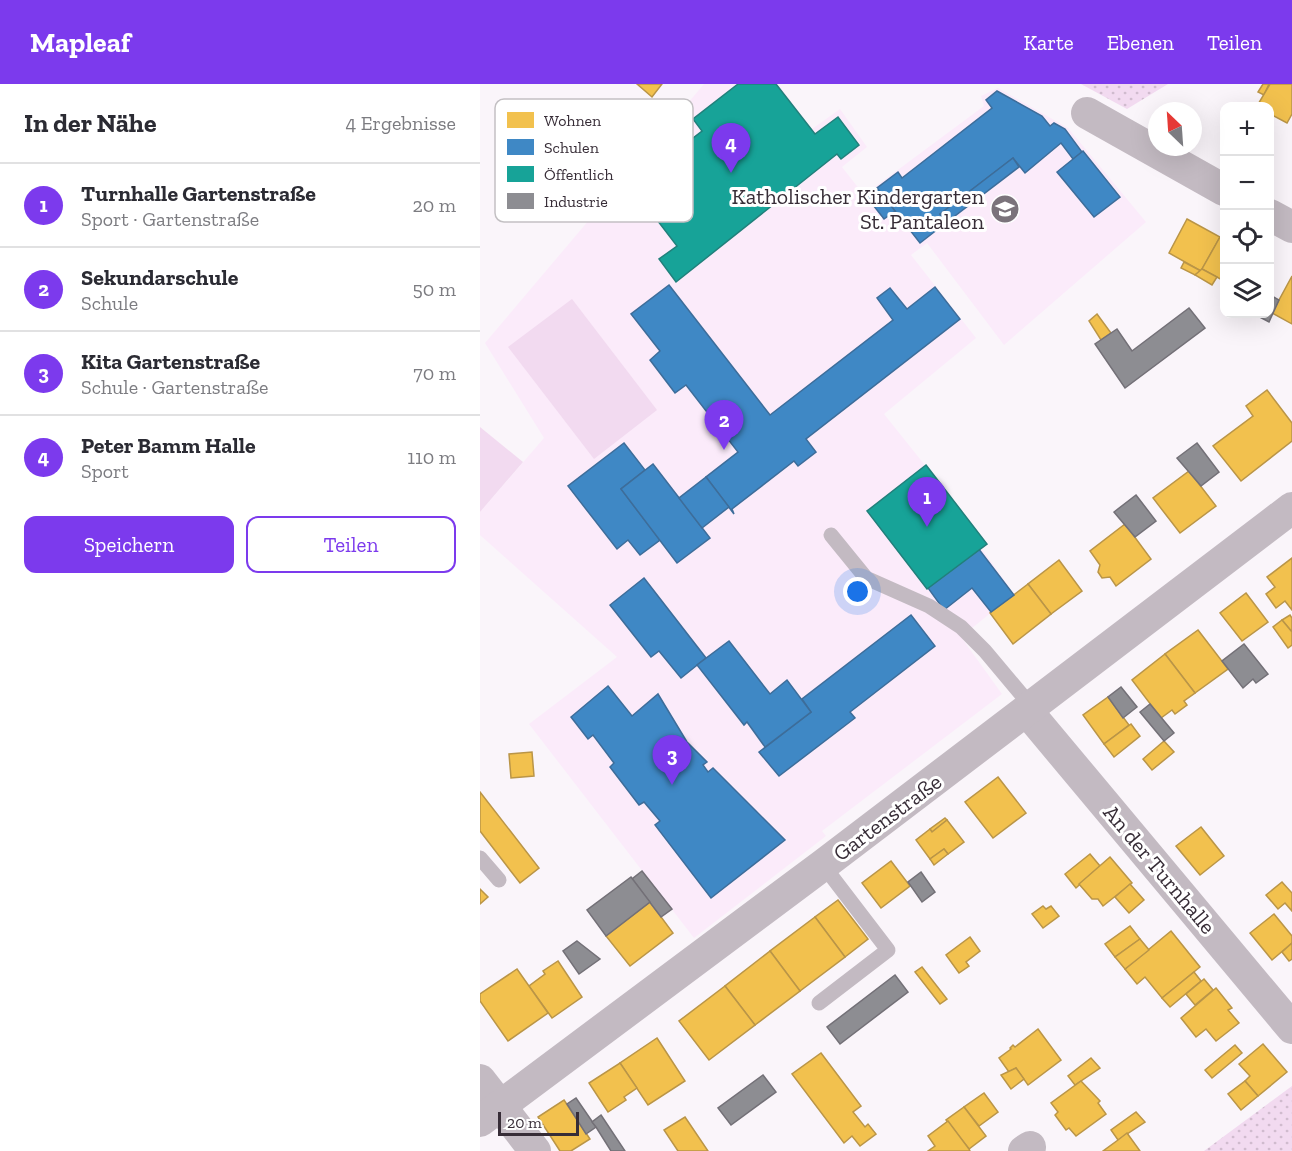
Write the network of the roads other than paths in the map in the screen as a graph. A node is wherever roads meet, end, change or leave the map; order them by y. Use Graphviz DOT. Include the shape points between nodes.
graph roads {
  1 [pos="1087,113"];
  2 [pos="1220,188"];
  3 [pos="1274,218"];
  4 [pos="1292,227"];
  5 [pos="1292,508"];
  6 [pos="831,535"];
  7 [pos="1030,709"];
  8 [pos="480,858"];
  9 [pos="824,865"];
  10 [pos="499,880"];
  11 [pos="819,1004"];
  12 [pos="1292,1028"];
  13 [pos="480,1080"];
  14 [pos="490,1113"];
  15 [pos="535,1151"];
  1 -- 2 [label="street"];
  3 -- 4 [label="street"];
  5 -- 7 [label="street, Gartenstraße"];
  6 -- 7 [label="lane" via="866,578 929,606 961,627"];
  7 -- 9 [label="street, Gartenstraße"];
  7 -- 12 [label="street, An der Turnhalle"];
  8 -- 10 [label="lane"];
  9 -- 11 [label="lane" via="888,950"];
  9 -- 14 [label="street, Gartenstraße"];
  13 -- 14 [label="street"];
  14 -- 15 [label="street"];
}
